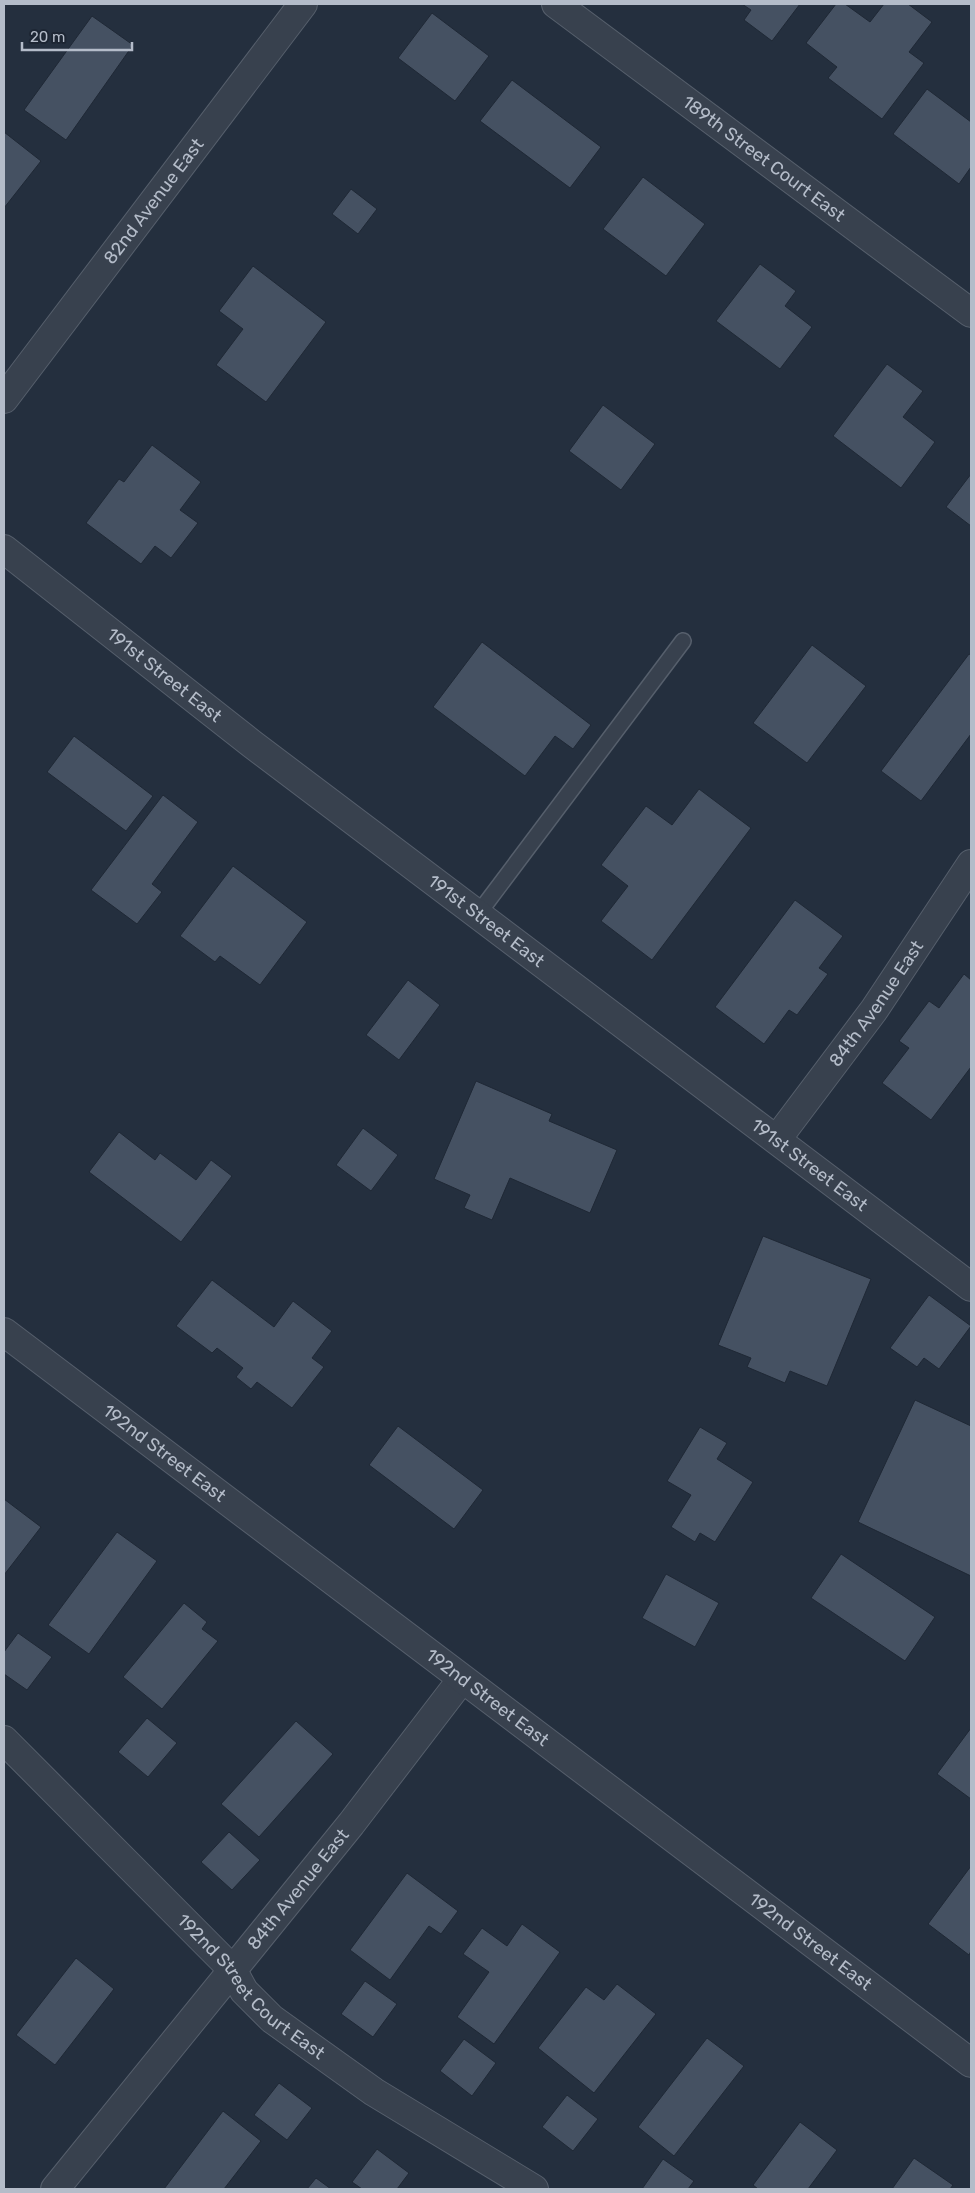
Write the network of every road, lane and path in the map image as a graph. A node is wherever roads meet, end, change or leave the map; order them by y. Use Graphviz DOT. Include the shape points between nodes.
graph roads {
  1 [pos="303,4"];
  2 [pos="556,4"];
  3 [pos="971,313"];
  4 [pos="4,399"];
  5 [pos="4,549"];
  6 [pos="683,642"];
  7 [pos="971,864"];
  8 [pos="478,914"];
  9 [pos="777,1139"];
  10 [pos="971,1287"];
  11 [pos="4,1332"];
  12 [pos="462,1679"];
  13 [pos="4,1740"];
  14 [pos="232,1969"];
  15 [pos="971,2064"];
  16 [pos="54,2189"];
  17 [pos="534,2189"];
  1 -- 4 [label="street, 82nd Avenue East"];
  2 -- 3 [label="street, 189th Street Court East"];
  5 -- 8 [label="street, 191st Street East" via="252,744"];
  6 -- 8 [label="lane"];
  7 -- 9 [label="street, 84th Avenue East" via="874,1010"];
  8 -- 9 [label="street, 191st Street East"];
  9 -- 10 [label="street, 191st Street East"];
  11 -- 12 [label="street, 192nd Street East"];
  12 -- 14 [label="street, 84th Avenue East" via="351,1824"];
  12 -- 15 [label="street, 192nd Street East"];
  13 -- 14 [label="street, 192nd Street Court East"];
  14 -- 16 [label="street, 84th Avenue East"];
  14 -- 17 [label="street, 192nd Street Court East" via="244,1991 272,2019 374,2092"];
}
